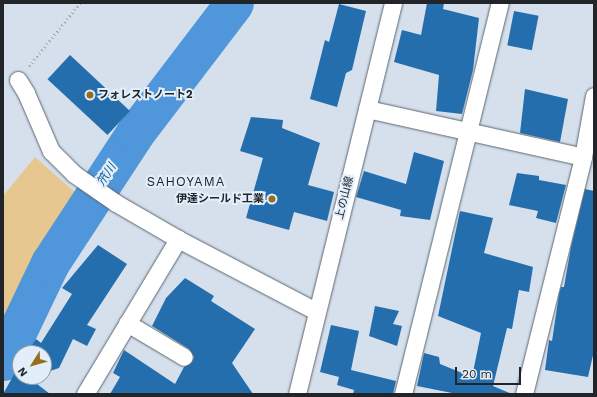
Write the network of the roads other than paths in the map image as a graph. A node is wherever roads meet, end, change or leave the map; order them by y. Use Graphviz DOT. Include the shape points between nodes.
graph roads {
  1 [pos="393,3"];
  2 [pos="500,3"];
  3 [pos="18,80"];
  4 [pos="594,96"];
  5 [pos="367,109"];
  6 [pos="470,134"];
  7 [pos="583,157"];
  8 [pos="178,239"];
  9 [pos="316,311"];
  10 [pos="127,324"];
  11 [pos="184,357"];
  12 [pos="85,394"];
  13 [pos="297,394"];
  14 [pos="403,394"];
  15 [pos="524,394"];
  1 -- 5 [label="street, 上の山線"];
  2 -- 6 [label="street"];
  3 -- 8 [label="street" via="51,151 74,174 116,203"];
  4 -- 7 [label="street"];
  5 -- 6 [label="street"];
  5 -- 9 [label="street, 上の山線"];
  6 -- 7 [label="street"];
  6 -- 14 [label="street"];
  7 -- 15 [label="street"];
  8 -- 9 [label="street"];
  8 -- 10 [label="street"];
  9 -- 13 [label="street, 上の山線"];
  10 -- 11 [label="street"];
  10 -- 12 [label="street"];
}
